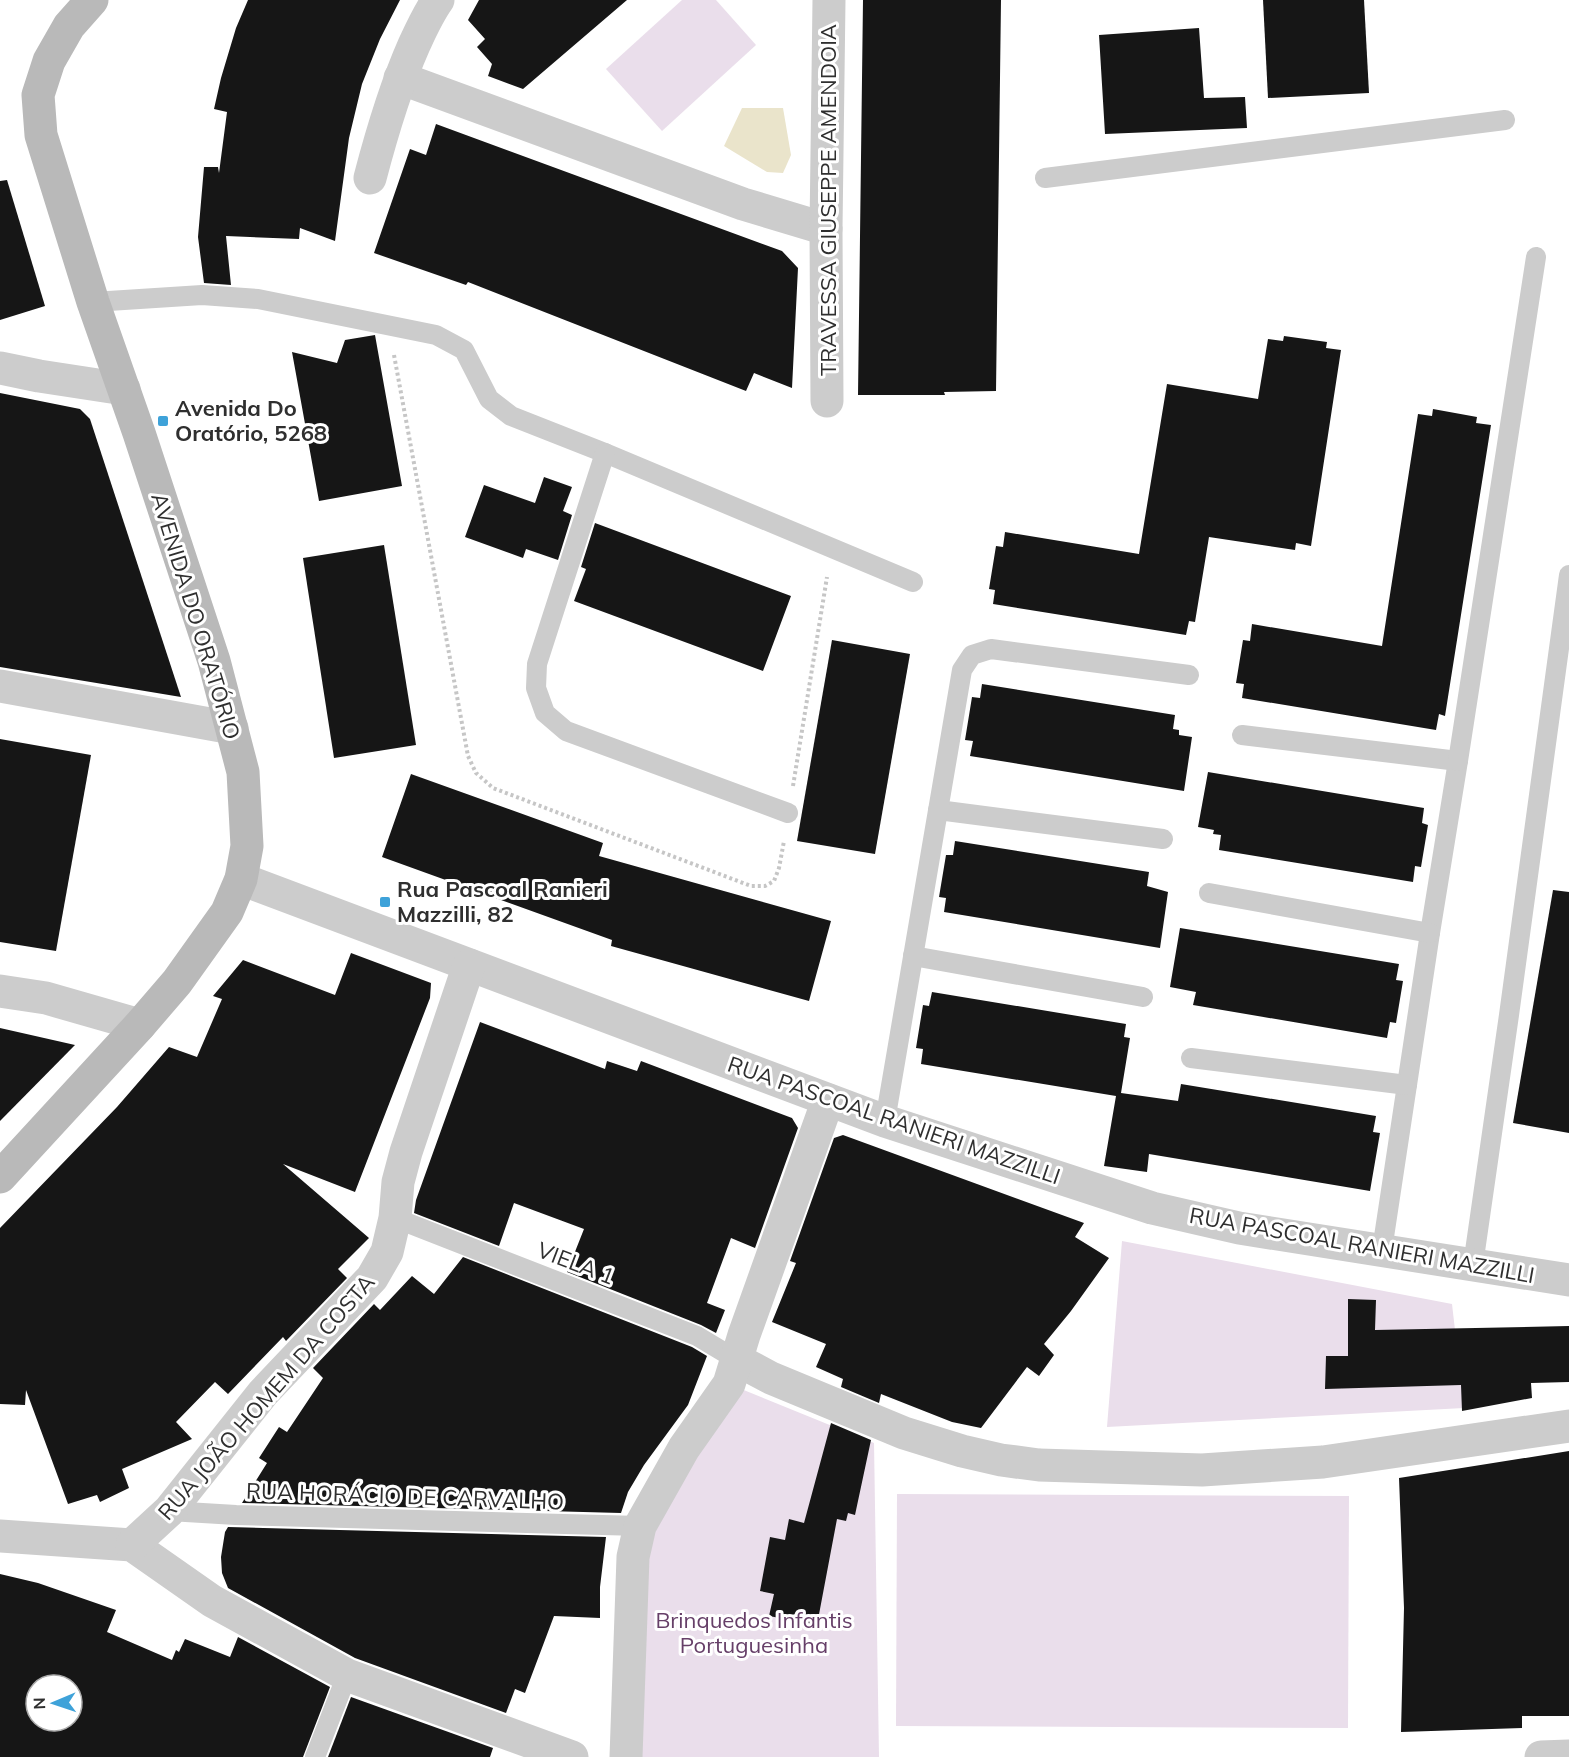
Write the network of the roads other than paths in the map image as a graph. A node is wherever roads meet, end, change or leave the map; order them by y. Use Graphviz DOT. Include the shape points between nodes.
graph roads {
  1 [pos="92,0"];
  2 [pos="438,0"];
  3 [pos="829,0"];
  4 [pos="400,78"];
  5 [pos="1505,120"];
  6 [pos="370,178"];
  7 [pos="1045,178"];
  8 [pos="826,229"];
  9 [pos="1536,257"];
  10 [pos="93,302"];
  11 [pos="0,368"];
  12 [pos="124,389"];
  13 [pos="827,401"];
  14 [pos="605,453"];
  15 [pos="1569,575"];
  16 [pos="913,582"];
  17 [pos="1189,675"];
  18 [pos="0,686"];
  19 [pos="232,728"];
  20 [pos="1242,735"];
  21 [pos="1458,760"];
  22 [pos="938,810"];
  23 [pos="788,813"];
  24 [pos="1163,839"];
  25 [pos="241,879"];
  26 [pos="1209,893"];
  27 [pos="1430,933"];
  28 [pos="913,956"];
  29 [pos="469,965"];
  30 [pos="0,991"];
  31 [pos="1143,997"];
  32 [pos="140,1025"];
  33 [pos="1191,1058"];
  34 [pos="1407,1085"];
  35 [pos="828,1100"];
  36 [pos="885,1121"];
  37 [pos="0,1177"];
  38 [pos="395,1218"];
  39 [pos="1382,1250"];
  40 [pos="1473,1265"];
  41 [pos="1569,1280"];
  42 [pos="737,1360"];
  43 [pos="1569,1425"];
  44 [pos="169,1511"];
  45 [pos="640,1526"];
  46 [pos="0,1536"];
  47 [pos="132,1545"];
  48 [pos="347,1675"];
  49 [pos="1569,1756"];
  50 [pos="315,1757"];
  51 [pos="572,1757"];
  52 [pos="626,1757"];
  53 [pos="1541,1757"];
  1 -- 10 [label="main road, AVENIDA DO ORATÓRIO" via="69,26 49,61 38,95 41,135"];
  2 -- 4 [label="street"];
  3 -- 8 [label="street, TRAVESSA GIUSEPPE AMENDOIA"];
  4 -- 6 [label="street"];
  4 -- 8 [label="street" via="743,204"];
  5 -- 7 [label="lane"];
  8 -- 13 [label="street, TRAVESSA GIUSEPPE AMENDOIA"];
  9 -- 21 [label="lane"];
  10 -- 12 [label="main road, AVENIDA DO ORATÓRIO"];
  10 -- 14 [label="lane" via="202,294 258,299 436,335 464,350 489,399 511,416"];
  11 -- 12 [label="street"];
  12 -- 19 [label="main road, AVENIDA DO ORATÓRIO" via="214,661"];
  14 -- 16 [label="lane"];
  14 -- 23 [label="lane" via="537,663 536,688 545,713 566,731"];
  15 -- 40 [label="lane"];
  17 -- 22 [label="lane" via="991,649 972,655 962,670"];
  18 -- 19 [label="street"];
  19 -- 25 [label="main road, AVENIDA DO ORATÓRIO" via="243,772 247,846"];
  20 -- 21 [label="lane"];
  21 -- 27 [label="lane"];
  22 -- 24 [label="lane"];
  22 -- 28 [label="lane"];
  25 -- 29 [label="street, RUA PASCOAL RANIERI MAZZILLI"];
  25 -- 32 [label="main road, AVENIDA DO ORATÓRIO" via="227,912 177,982"];
  26 -- 27 [label="lane"];
  27 -- 34 [label="lane"];
  28 -- 31 [label="lane"];
  28 -- 36 [label="lane"];
  29 -- 35 [label="street, RUA PASCOAL RANIERI MAZZILLI"];
  29 -- 38 [label="street, RUA JOÃO HOMEM DA COSTA" via="406,1152"];
  30 -- 32 [label="street" via="46,998"];
  32 -- 37 [label="main road, AVENIDA DO ORATÓRIO"];
  33 -- 34 [label="lane"];
  34 -- 39 [label="lane"];
  35 -- 36 [label="street, RUA PASCOAL RANIERI MAZZILLI"];
  35 -- 42 [label="street"];
  36 -- 39 [label="street, RUA PASCOAL RANIERI MAZZILLI" via="1152,1208 1239,1228"];
  38 -- 42 [label="lane, VIELA 1" via="697,1336"];
  38 -- 44 [label="street, RUA JOÃO HOMEM DA COSTA" via="387,1252 372,1278 263,1393"];
  39 -- 40 [label="street, RUA PASCOAL RANIERI MAZZILLI"];
  40 -- 41 [label="street, RUA PASCOAL RANIERI MAZZILLI"];
  42 -- 43 [label="street" via="904,1433 963,1451 1039,1465 1202,1470 1323,1462"];
  42 -- 45 [label="street" via="729,1384 684,1448"];
  44 -- 45 [label="lane, RUA HORÁCIO DE CARVALHO"];
  44 -- 47 [label="street, RUA JOÃO HOMEM DA COSTA"];
  45 -- 52 [label="street" via="633,1557"];
  46 -- 47 [label="street"];
  47 -- 48 [label="street" via="213,1601"];
  48 -- 50 [label="lane"];
  48 -- 51 [label="street"];
  49 -- 53 [label="street"];
}
